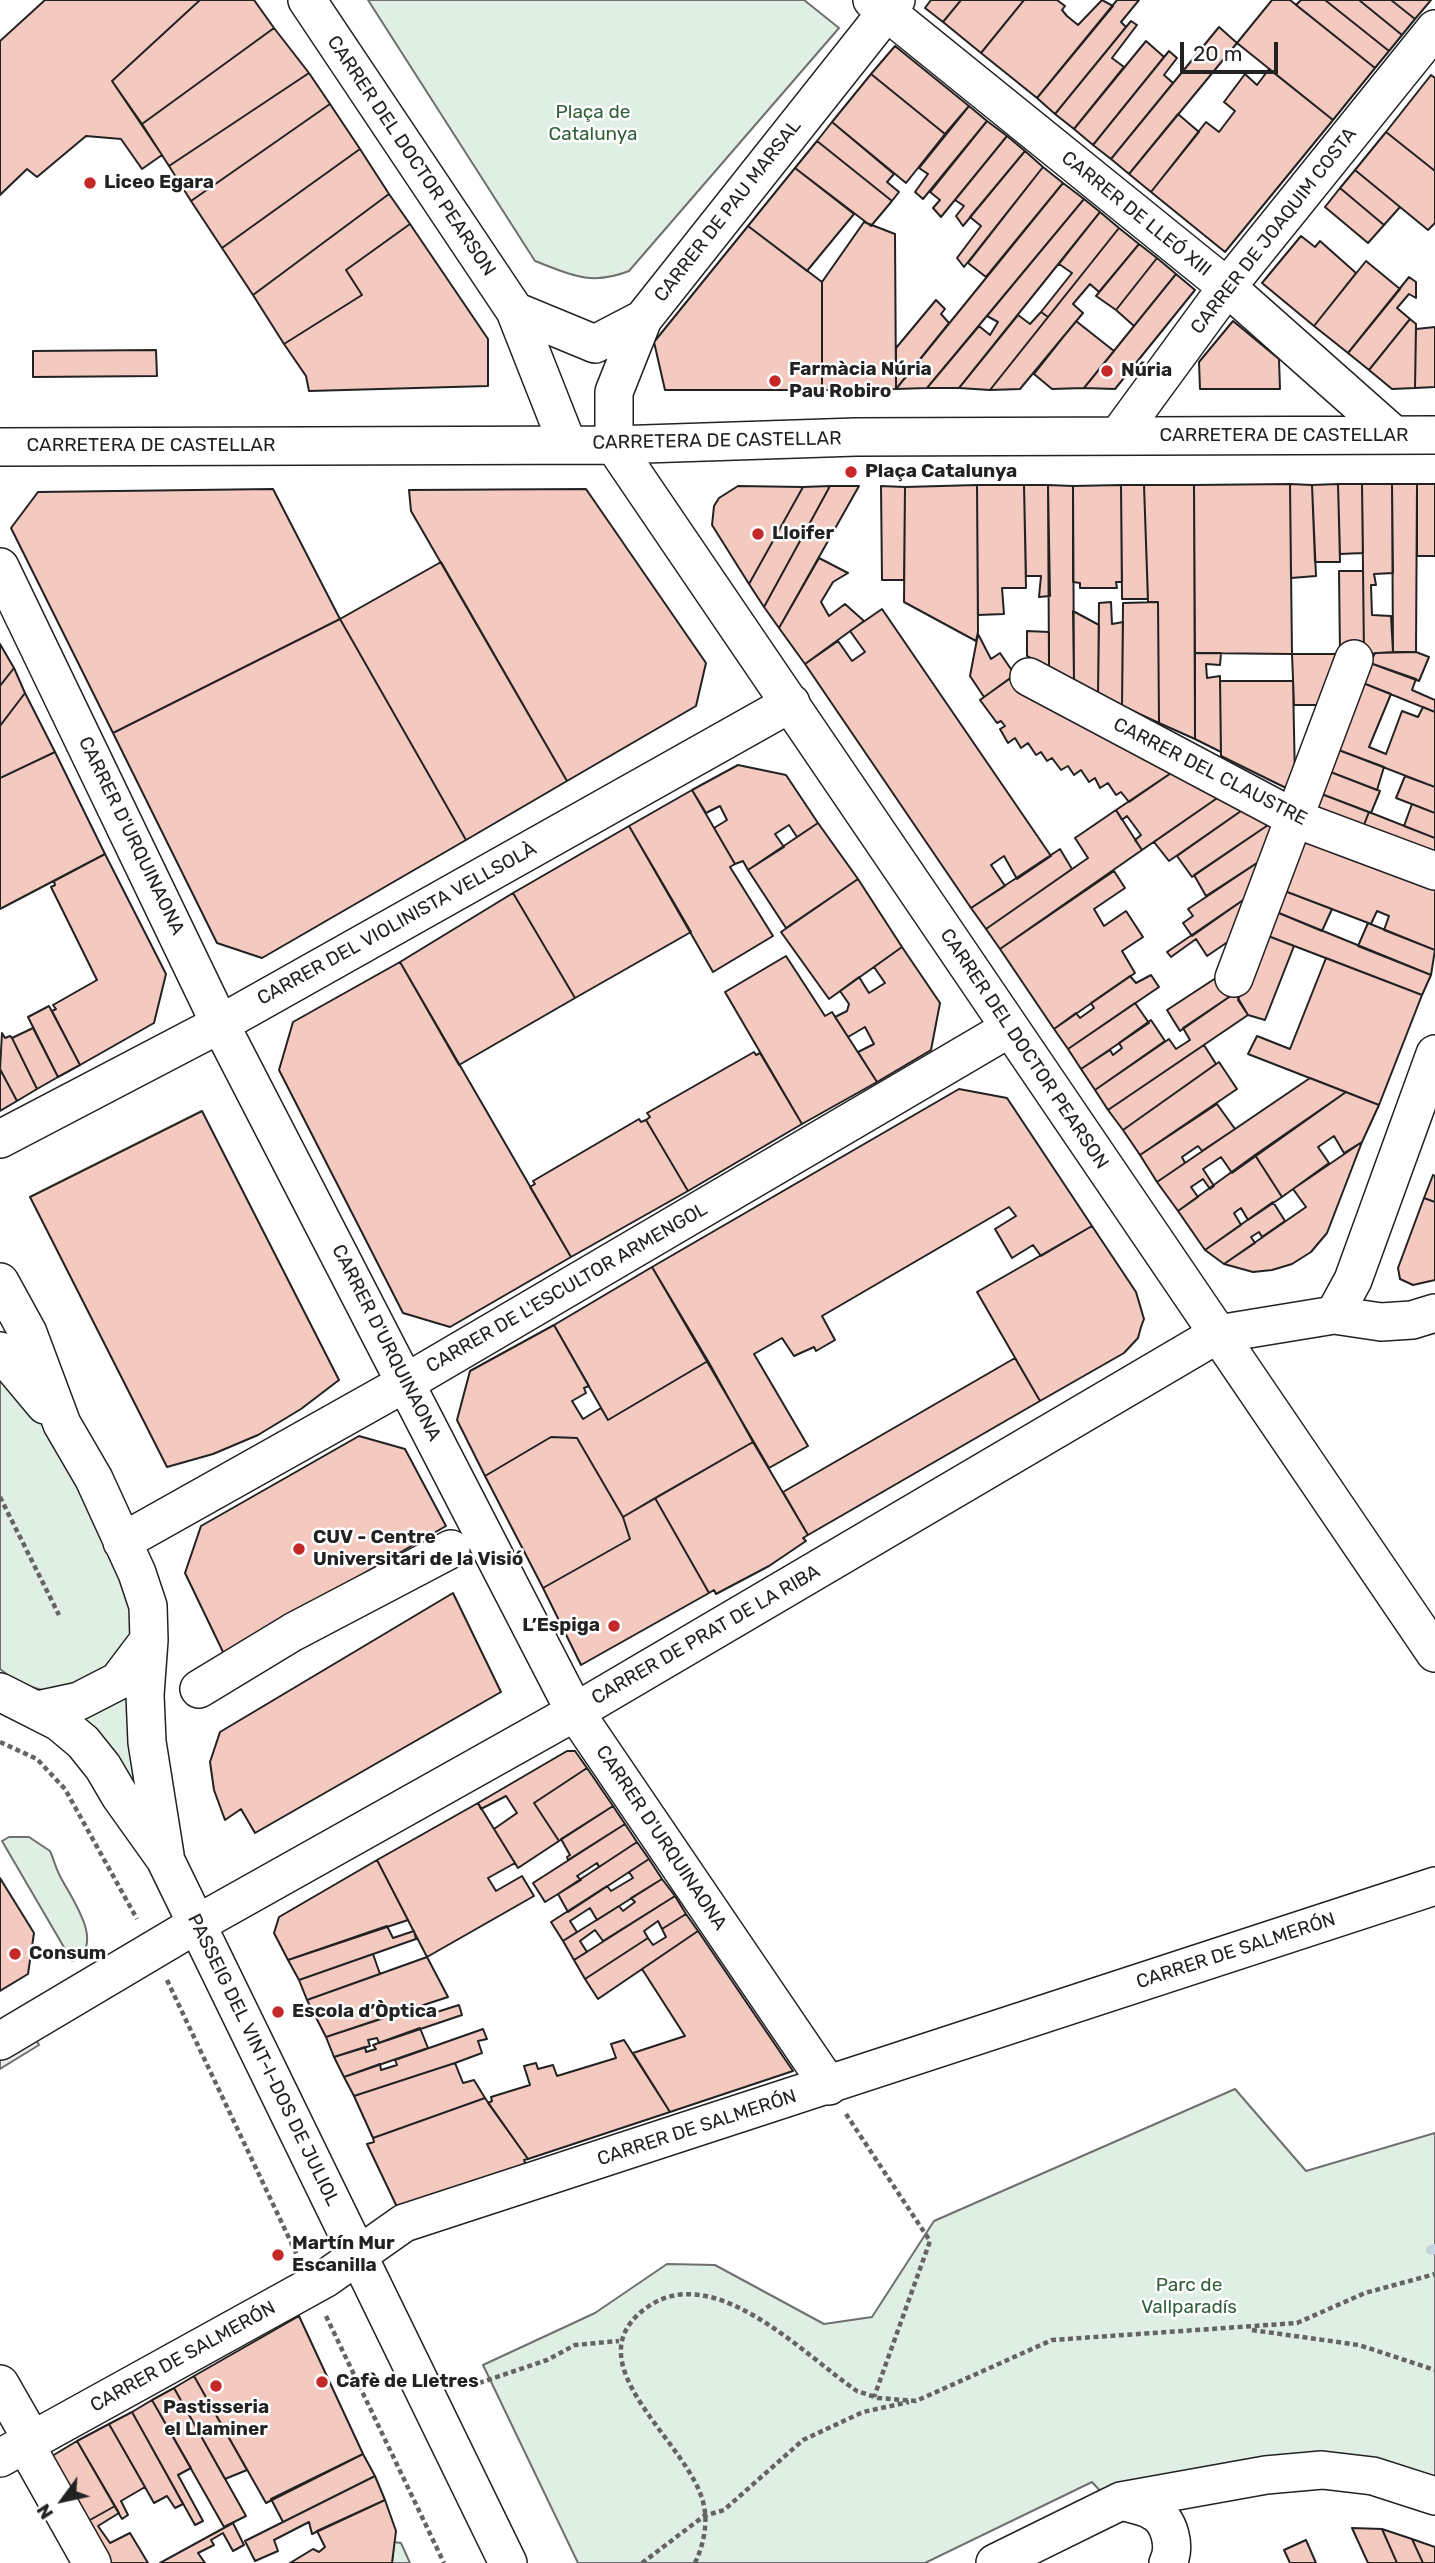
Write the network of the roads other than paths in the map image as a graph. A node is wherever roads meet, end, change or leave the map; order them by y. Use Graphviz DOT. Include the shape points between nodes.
graph roads {
  1 [pos="307,0"];
  2 [pos="884,4"];
  3 [pos="1435,29"];
  4 [pos="1227,287"];
  5 [pos="515,311"];
  6 [pos="643,319"];
  7 [pos="1394,435"];
  8 [pos="1435,435"];
  9 [pos="1118,436"];
  10 [pos="567,443"];
  11 [pos="614,445"];
  12 [pos="0,447"];
  13 [pos="0,567"];
  14 [pos="1354,659"];
  15 [pos="1029,677"];
  16 [pos="791,703"];
  17 [pos="1296,819"];
  18 [pos="1435,871"];
  19 [pos="1234,978"];
  20 [pos="220,1024"];
  21 [pos="1010,1028"];
  22 [pos="1435,1055"];
  23 [pos="0,1139"];
  24 [pos="0,1282"];
  25 [pos="1435,1313"];
  26 [pos="1334,1315"];
  27 [pos="1218,1334"];
  28 [pos="0,1351"];
  29 [pos="407,1382"];
  30 [pos="62,1424"];
  31 [pos="122,1542"];
  32 [pos="451,1549"];
  33 [pos="149,1640"];
  34 [pos="1435,1653"];
  35 [pos="199,1689"];
  36 [pos="0,1692"];
  37 [pos="37,1710"];
  38 [pos="575,1712"];
  39 [pos="165,1859"];
  40 [pos="1435,1886"];
  41 [pos="197,1924"];
  42 [pos="0,2042"];
  43 [pos="829,2086"];
  44 [pos="357,2256"];
  45 [pos="0,2384"];
  46 [pos="19,2447"];
  47 [pos="1435,2496"];
  48 [pos="1121,2501"];
  49 [pos="92,2563"];
  50 [pos="508,2563"];
  51 [pos="995,2563"];
  52 [pos="1168,2563"];
  1 -- 5 [label="street, CARRER DEL DOCTOR PEARSON"];
  2 -- 4 [label="street, CARRER DE LLEÓ XIII"];
  2 -- 6 [label="street, CARRER DE PAU MARSAL"];
  3 -- 4 [label="street, CARRER DE JOAQUIM COSTA"];
  4 -- 7 [label="street, CARRER DE LLEÓ XIII"];
  4 -- 9 [label="street, CARRER DE JOAQUIM COSTA"];
  5 -- 6 [label="street" via="595,344"];
  5 -- 10 [label="street, CARRER DEL DOCTOR PEARSON"];
  6 -- 11 [label="street, CARRER DE PAU MARSAL" via="614,392"];
  7 -- 8 [label="street, CARRETERA DE CASTELLAR"];
  7 -- 9 [label="street, CARRETERA DE CASTELLAR"];
  9 -- 11 [label="street, CARRETERA DE CASTELLAR" via="856,437"];
  10 -- 11 [label="street, CARRETERA DE CASTELLAR"];
  10 -- 12 [label="street, CARRETERA DE CASTELLAR"];
  11 -- 16 [label="street, CARRER DEL DOCTOR PEARSON"];
  13 -- 20 [label="street, CARRER D'URQUINAONA"];
  14 -- 17 [label="street"];
  15 -- 17 [label="street, CARRER DEL CLAUSTRE"];
  16 -- 20 [label="street, CARRER DEL VIOLINISTA VELLSOLÀ"];
  16 -- 21 [label="street, CARRER DEL DOCTOR PEARSON"];
  17 -- 18 [label="street, CARRER DEL CLAUSTRE"];
  17 -- 19 [label="street"];
  20 -- 23 [label="street, CARRER DEL VIOLINISTA VELLSOLÀ"];
  20 -- 29 [label="street, CARRER D'URQUINAONA"];
  21 -- 27 [label="street, CARRER DEL DOCTOR PEARSON"];
  21 -- 29 [label="street, CARRER DE L'ESCULTOR ARMENGOL"];
  22 -- 26 [label="street" via="1353,1280"];
  24 -- 30 [label="street, PASSEIG DEL VINT-I-DOS DE JULIOL" via="28,1333"];
  25 -- 26 [label="street, CARRER DE PRAT DE LA RIBA" via="1412,1321 1381,1322"];
  26 -- 27 [label="street, CARRER DE PRAT DE LA RIBA"];
  27 -- 34 [label="street, CARRER DEL DOCTOR PEARSON"];
  27 -- 38 [label="street, CARRER DE PRAT DE LA RIBA"];
  28 -- 30 [label="street, PASSEIG DEL VINT-I-DOS DE JULIOL"];
  29 -- 31 [label="street, CARRER DE L'ESCULTOR ARMENGOL"];
  29 -- 38 [label="street, CARRER D'URQUINAONA"];
  30 -- 31 [label="street, PASSEIG DEL VINT-I-DOS DE JULIOL" via="94,1479"];
  31 -- 33 [label="street, PASSEIG DEL VINT-I-DOS DE JULIOL" via="148,1606"];
  32 -- 35 [label="street" via="293,1632"];
  33 -- 37 [label="street" via="118,1681 79,1701"];
  33 -- 39 [label="street, PASSEIG DEL VINT-I-DOS DE JULIOL" via="147,1742"];
  36 -- 37 [label="street, PASSEIG DEL VINT-I-DOS DE JULIOL"];
  37 -- 39 [label="street, PASSEIG DEL VINT-I-DOS DE JULIOL" via="83,1742"];
  38 -- 41 [label="street, CARRER DE PRAT DE LA RIBA"];
  38 -- 43 [label="street, CARRER D'URQUINAONA"];
  39 -- 41 [label="street, PASSEIG DEL VINT-I-DOS DE JULIOL"];
  40 -- 43 [label="street, CARRER DE SALMERÓN"];
  41 -- 42 [label="street, CARRER DE PRAT DE LA RIBA"];
  41 -- 44 [label="street, PASSEIG DEL VINT-I-DOS DE JULIOL"];
  43 -- 44 [label="street, CARRER DE SALMERÓN" via="404,2223"];
  44 -- 46 [label="street, CARRER DE SALMERÓN" via="312,2286"];
  44 -- 50 [label="street, PASSEIG DEL VINT-I-DOS DE JULIOL"];
  45 -- 46 [label="street"];
  46 -- 49 [label="street"];
  47 -- 48 [label="street" via="1373,2476 1322,2470 1266,2475"];
  48 -- 51 [label="street"];
  48 -- 52 [label="street" via="1155,2512 1168,2526 1172,2546"];
}
